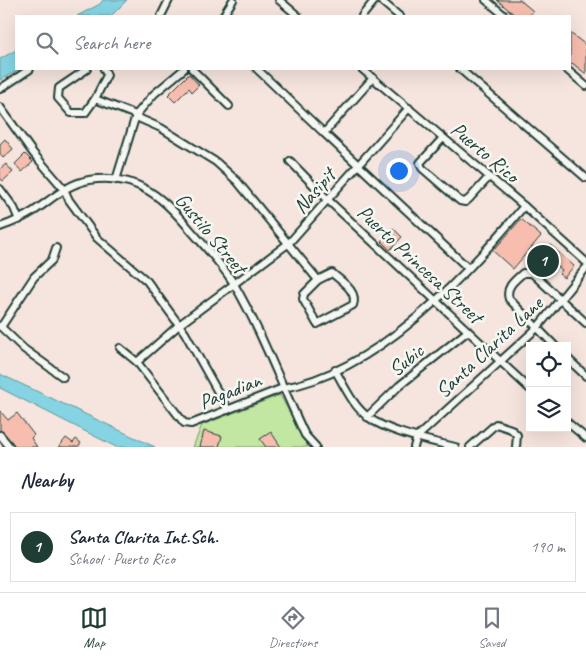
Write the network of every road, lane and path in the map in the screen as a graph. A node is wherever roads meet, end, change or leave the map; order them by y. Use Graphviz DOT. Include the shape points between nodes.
graph roads {
  1 [pos="169,0"];
  2 [pos="233,0"];
  3 [pos="279,0"];
  4 [pos="375,0"];
  5 [pos="380,0"];
  6 [pos="486,0"];
  7 [pos="162,15"];
  8 [pos="224,15"];
  9 [pos="293,15"];
  10 [pos="363,15"];
  11 [pos="398,15"];
  12 [pos="504,15"];
  13 [pos="28,70"];
  14 [pos="84,70"];
  15 [pos="104,70"];
  16 [pos="183,70"];
  17 [pos="193,70"];
  18 [pos="258,70"];
  19 [pos="363,70"];
  20 [pos="461,70"];
  21 [pos="567,70"];
  22 [pos="373,78"];
  23 [pos="586,86"];
  24 [pos="0,89"];
  25 [pos="95,99"];
  26 [pos="229,106"];
  27 [pos="0,107"];
  28 [pos="409,108"];
  29 [pos="136,116"];
  30 [pos="324,133"];
  31 [pos="443,138"];
  32 [pos="290,161"];
  33 [pos="360,164"];
  34 [pos="489,177"];
  35 [pos="586,178"];
  36 [pos="116,180"];
  37 [pos="0,189"];
  38 [pos="64,189"];
  39 [pos="328,200"];
  40 [pos="524,206"];
  41 [pos="19,220"];
  42 [pos="0,227"];
  43 [pos="290,243"];
  44 [pos="56,248"];
  45 [pos="586,262"];
  46 [pos="468,268"];
  47 [pos="586,268"];
  48 [pos="318,280"];
  49 [pos="234,285"];
  50 [pos="434,300"];
  51 [pos="560,301"];
  52 [pos="586,323"];
  53 [pos="178,324"];
  54 [pos="1,327"];
  55 [pos="537,328"];
  56 [pos="468,331"];
  57 [pos="551,342"];
  58 [pos="120,348"];
  59 [pos="137,362"];
  60 [pos="499,362"];
  61 [pos="571,362"];
  62 [pos="335,370"];
  63 [pos="586,376"];
  64 [pos="64,378"];
  65 [pos="528,387"];
  66 [pos="283,388"];
  67 [pos="228,410"];
  68 [pos="367,417"];
  69 [pos="571,425"];
  70 [pos="0,435"];
  71 [pos="417,437"];
  72 [pos="586,438"];
  73 [pos="10,447"];
  74 [pos="316,447"];
  75 [pos="414,447"];
  76 [pos="455,447"];
  77 [pos="470,447"];
  78 [pos="516,447"];
  1 -- 7 [label="street"];
  2 -- 8 [label="street"];
  3 -- 9 [label="street"];
  4 -- 10 [label="street"];
  5 -- 11 [label="street"];
  6 -- 12 [label="street"];
  13 -- 24 [label="street"];
  14 -- 25 [label="street" via="62,84 58,98 73,114 85,113"];
  15 -- 25 [label="street" via="107,75"];
  16 -- 29 [label="street" via="154,94"];
  17 -- 26 [label="street"];
  18 -- 30 [label="street"];
  19 -- 22 [label="street, Puerto Rico"];
  20 -- 35 [label="street"];
  21 -- 23 [label="street"];
  22 -- 28 [label="street, Puerto Rico"];
  22 -- 30 [label="street"];
  25 -- 29 [label="street"];
  27 -- 38 [label="street" via="32,153"];
  28 -- 31 [label="street, Puerto Rico"];
  28 -- 33 [label="street, Nasipit"];
  29 -- 36 [label="street"];
  29 -- 43 [label="street" via="216,162"];
  30 -- 33 [label="street"];
  31 -- 34 [label="street, Puerto Rico"];
  31 -- 34 [label="street" via="420,163 460,201 469,199"];
  32 -- 39 [label="street, Puerto Princesa Street"];
  33 -- 39 [label="street, Nasipit"];
  33 -- 46 [label="street"];
  34 -- 40 [label="street, Puerto Rico"];
  36 -- 38 [label="street, Gustilo Street" via="90,180"];
  36 -- 49 [label="street, Gustilo Street" via="138,184 160,198"];
  37 -- 41 [label="street"];
  38 -- 41 [label="street, Gustilo Street"];
  38 -- 53 [label="street" via="97,238 139,272"];
  39 -- 43 [label="street, Nasipit"];
  39 -- 50 [label="street, Puerto Princesa Street"];
  40 -- 45 [label="street, Puerto Rico"];
  40 -- 46 [label="street, Pagadian"];
  41 -- 42 [label="street, Gustilo Street"];
  43 -- 48 [label="street"];
  43 -- 49 [label="street, Nasipit"];
  44 -- 54 [label="street" via="52,260 34,277"];
  46 -- 50 [label="street, Pagadian"];
  47 -- 51 [label="street, Santa Clarita Lane"];
  48 -- 48 [label="street" via="303,299 314,322 320,324 353,305 355,299 354,293 332,273"];
  49 -- 53 [label="street"];
  49 -- 66 [label="street, Gustilo Street"];
  50 -- 56 [label="street, Puerto Princesa Street"];
  50 -- 62 [label="street, Pagadian" via="377,347"];
  51 -- 52 [label="street"];
  51 -- 55 [label="street, Santa Clarita Lane"];
  51 -- 55 [label="street" via="528,271 509,287 509,299"];
  53 -- 59 [label="street"];
  53 -- 67 [label="street"];
  54 -- 64 [label="street" via="24,349"];
  55 -- 57 [label="street"];
  55 -- 60 [label="street, Santa Clarita Lane"];
  56 -- 60 [label="street, Puerto Princesa Street"];
  56 -- 68 [label="street, Subic" via="399,386"];
  58 -- 59 [label="street"];
  59 -- 67 [label="street, Pagadian" via="184,423 191,424"];
  60 -- 65 [label="street, Puerto Princesa Street"];
  60 -- 71 [label="street, Santa Clarita Lane"];
  61 -- 63 [label="street"];
  62 -- 66 [label="street, Pagadian" via="298,386"];
  62 -- 68 [label="street" via="348,394"];
  66 -- 67 [label="street, Pagadian"];
  66 -- 74 [label="street, Gustilo Street" via="305,435"];
  68 -- 71 [label="street" via="380,425"];
  69 -- 72 [label="street"];
  70 -- 73 [label="street"];
  71 -- 75 [label="street"];
  71 -- 76 [label="street"];
  77 -- 78 [label="street" via="496,424 511,428 517,435"];
}
